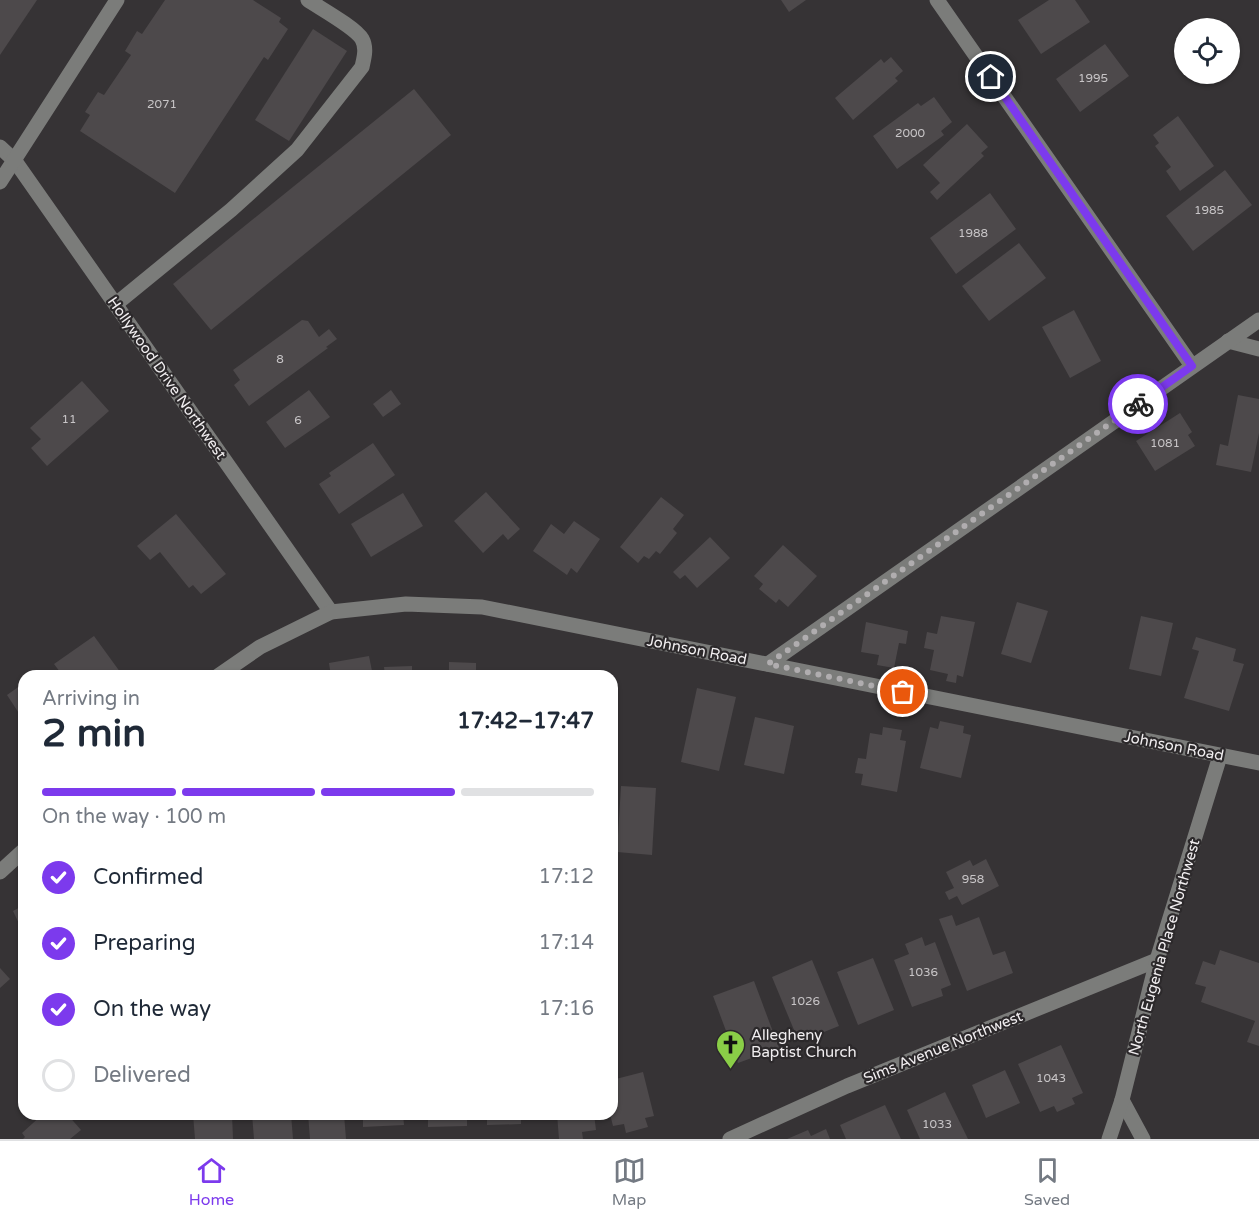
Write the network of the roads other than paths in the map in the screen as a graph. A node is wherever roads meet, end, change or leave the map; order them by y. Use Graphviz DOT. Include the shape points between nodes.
graph roads {
  1 [pos="117,0"];
  2 [pos="308,0"];
  3 [pos="937,0"];
  4 [pos="0,147"];
  5 [pos="15,160"];
  6 [pos="0,182"];
  7 [pos="116,304"];
  8 [pos="1259,320"];
  9 [pos="1228,341"];
  10 [pos="1259,349"];
  11 [pos="1192,366"];
  12 [pos="331,612"];
  13 [pos="768,664"];
  14 [pos="227,670"];
  15 [pos="1220,756"];
  16 [pos="1259,763"];
  17 [pos="18,856"];
  18 [pos="0,872"];
  19 [pos="1157,960"];
  20 [pos="1122,1100"];
  21 [pos="730,1139"];
  22 [pos="1109,1139"];
  23 [pos="1143,1139"];
  1 -- 5 [label="street"];
  2 -- 7 [label="street" via="362,39 363,67 297,150"];
  3 -- 11 [label="street"];
  4 -- 5 [label="street, Hollywood Drive Northwest"];
  5 -- 6 [label="street"];
  5 -- 7 [label="street, Hollywood Drive Northwest"];
  7 -- 12 [label="street, Hollywood Drive Northwest"];
  8 -- 9 [label="street"];
  9 -- 10 [label="street"];
  9 -- 11 [label="street"];
  11 -- 13 [label="street"];
  12 -- 13 [label="street, Johnson Road" via="406,604 482,608"];
  12 -- 14 [label="street, Johnson Road" via="260,647"];
  13 -- 15 [label="street, Johnson Road"];
  15 -- 16 [label="street, Johnson Road"];
  15 -- 19 [label="street, North Eugenia Place Northwest"];
  17 -- 18 [label="street"];
  19 -- 20 [label="street, North Eugenia Place Northwest"];
  19 -- 21 [label="street, Sims Avenue Northwest" via="846,1086"];
  20 -- 22 [label="street, North Eugenia Place Northwest"];
  20 -- 23 [label="street"];
}
